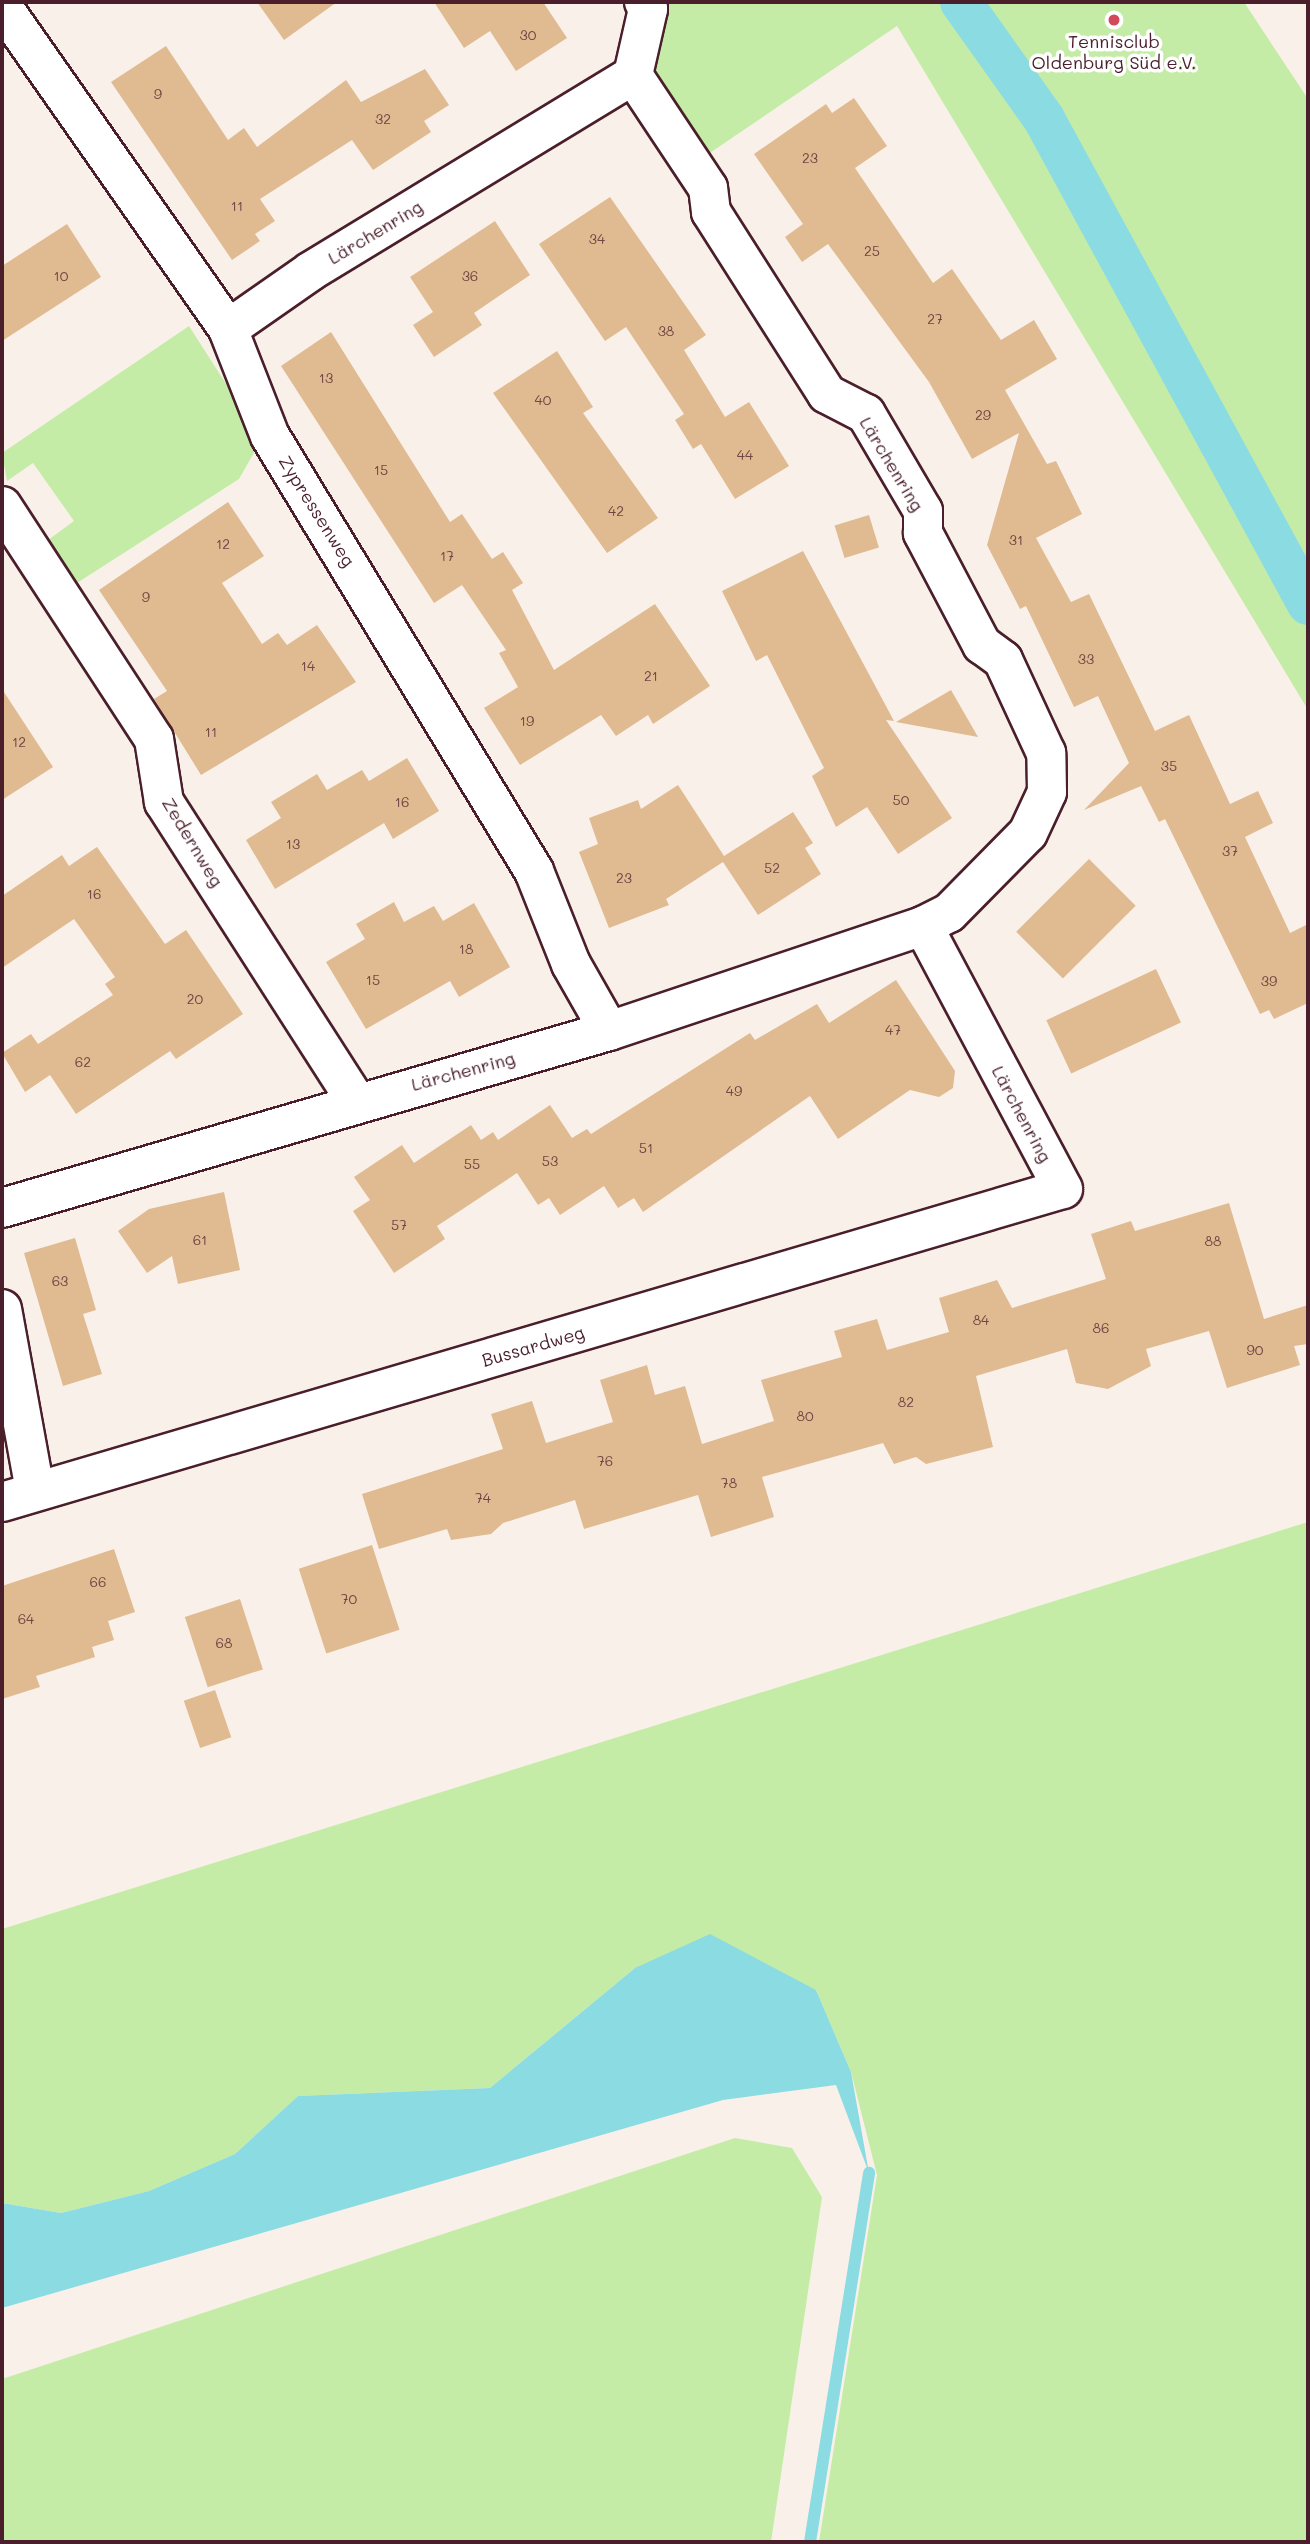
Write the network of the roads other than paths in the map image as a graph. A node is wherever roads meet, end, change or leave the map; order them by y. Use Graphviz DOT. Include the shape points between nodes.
graph roads {
  1 [pos="644,2"];
  2 [pos="2,6"];
  3 [pos="633,75"];
  4 [pos="228,330"];
  5 [pos="2,506"];
  6 [pos="923,926"];
  7 [pos="609,1031"];
  8 [pos="356,1101"];
  9 [pos="1063,1189"];
  10 [pos="2,1208"];
  11 [pos="2,1309"];
  12 [pos="18,1496"];
  1 -- 3 [label="street" via="648,9"];
  2 -- 4 [label="street, Zypressenweg"];
  3 -- 4 [label="street, Lärchenring" via="311,271"];
  3 -- 6 [label="street, Lärchenring" via="708,188 711,212 827,394 866,414 923,511 923,533 982,645 1003,660 1046,753 1046,792 1028,833 949,913"];
  4 -- 7 [label="street, Zypressenweg" via="270,436 534,871 571,964"];
  5 -- 8 [label="street, Zedernweg" via="154,739 164,802"];
  6 -- 7 [label="street, Lärchenring"];
  6 -- 9 [label="street, Lärchenring"];
  7 -- 8 [label="street, Lärchenring"];
  8 -- 10 [label="street, Lärchenring"];
  9 -- 12 [label="street, Bussardweg"];
  11 -- 12 [label="street"];
}
